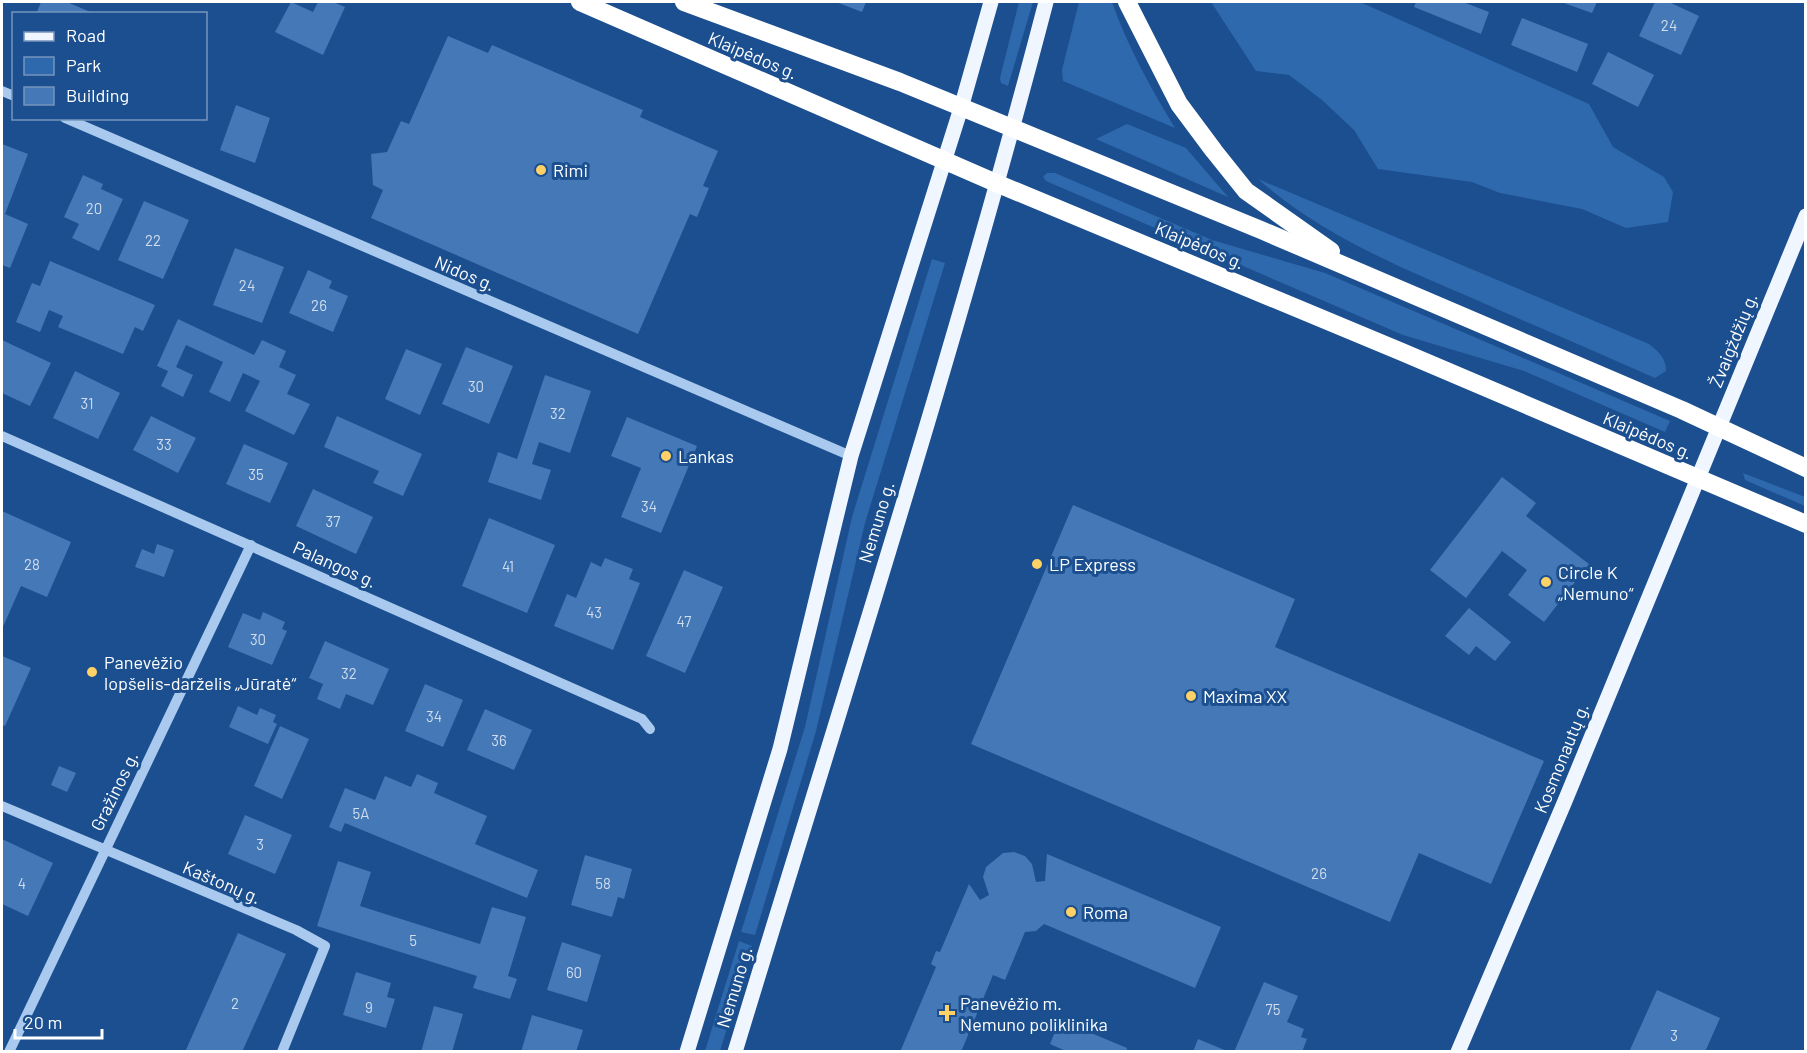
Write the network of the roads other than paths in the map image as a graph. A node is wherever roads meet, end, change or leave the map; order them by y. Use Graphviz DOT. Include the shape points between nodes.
graph roads {
  1 [pos="580,2"];
  2 [pos="684,2"];
  3 [pos="991,2"];
  4 [pos="1046,2"];
  5 [pos="1127,2"];
  6 [pos="961,108"];
  7 [pos="70,120"];
  8 [pos="1012,129"];
  9 [pos="944,160"];
  10 [pos="996,183"];
  11 [pos="1806,216"];
  12 [pos="1359,272"];
  13 [pos="1719,428"];
  14 [pos="2,436"];
  15 [pos="851,456"];
  16 [pos="1806,468"];
  17 [pos="1698,479"];
  18 [pos="1806,524"];
  19 [pos="251,545"];
  20 [pos="650,729"];
  21 [pos="2,806"];
  22 [pos="104,850"];
  23 [pos="9,1052"];
  24 [pos="282,1052"];
  25 [pos="687,1052"];
  26 [pos="735,1052"];
  27 [pos="1458,1052"];
  1 -- 9 [label="highway, Klaipėdos g."];
  2 -- 6 [label="highway, Klaipėdos g."];
  3 -- 6 [label="main road, Nemuno g."];
  4 -- 8 [label="main road, Nemuno g."];
  5 -- 12 [label="highway" via="1179,104 1246,191"];
  6 -- 8 [label="highway, Klaipėdos g."];
  6 -- 9 [label="main road, Nemuno g."];
  7 -- 15 [label="street, Nidos g."];
  8 -- 10 [label="main road, Nemuno g."];
  8 -- 12 [label="highway, Klaipėdos g."];
  9 -- 10 [label="highway, Klaipėdos g."];
  9 -- 15 [label="main road, Nemuno g."];
  10 -- 17 [label="highway, Klaipėdos g."];
  10 -- 26 [label="main road, Nemuno g."];
  11 -- 13 [label="main road, Žvaigždžių g."];
  12 -- 13 [label="highway, Klaipėdos g."];
  13 -- 16 [label="highway, Klaipėdos g."];
  13 -- 17 [label="main road, Žvaigždžių g."];
  14 -- 19 [label="street, Palangos g."];
  15 -- 25 [label="main road, Nemuno g." via="780,749"];
  17 -- 18 [label="highway, Klaipėdos g."];
  17 -- 27 [label="main road, Kosmonautų g."];
  19 -- 20 [label="street, Palangos g." via="642,719"];
  19 -- 22 [label="street, Gražinos g."];
  21 -- 22 [label="street, Kaštonų g."];
  22 -- 23 [label="street, Gražinos g."];
  22 -- 24 [label="street, Kaštonų g." via="296,930 324,946"];
}
